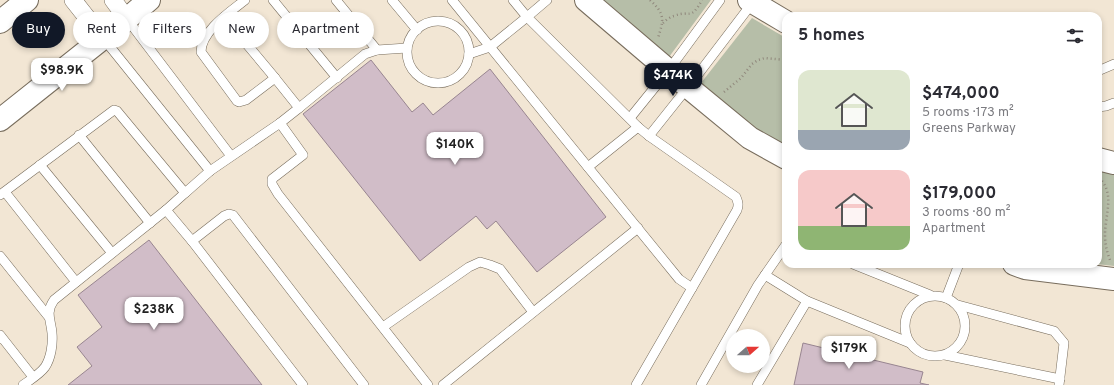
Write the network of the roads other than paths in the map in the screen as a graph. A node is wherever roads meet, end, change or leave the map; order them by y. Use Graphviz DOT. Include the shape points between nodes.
graph roads {
  1 [pos="27,0"];
  2 [pos="73,0"];
  3 [pos="113,0"];
  4 [pos="149,0"];
  5 [pos="245,0"];
  6 [pos="273,0"];
  7 [pos="336,0"];
  8 [pos="392,0"];
  9 [pos="452,0"];
  10 [pos="513,0"];
  11 [pos="547,0"];
  12 [pos="586,0"];
  13 [pos="720,0"];
  14 [pos="751,1"];
  15 [pos="82,12"];
  16 [pos="122,12"];
  17 [pos="230,12"];
  18 [pos="130,16"];
  19 [pos="527,17"];
  20 [pos="782,20"];
  21 [pos="0,22"];
  22 [pos="130,23"];
  23 [pos="214,26"];
  24 [pos="416,30"];
  25 [pos="490,47"];
  26 [pos="90,48"];
  27 [pos="111,48"];
  28 [pos="249,48"];
  29 [pos="407,48"];
  30 [pos="377,50"];
  31 [pos="469,54"];
  32 [pos="1114,64"];
  33 [pos="1102,69"];
  34 [pos="668,71"];
  35 [pos="274,78"];
  36 [pos="337,78"];
  37 [pos="688,87"];
  38 [pos="1114,103"];
  39 [pos="1102,106"];
  40 [pos="300,108"];
  41 [pos="630,118"];
  42 [pos="0,120"];
  43 [pos="280,124"];
  44 [pos="638,127"];
  45 [pos="79,136"];
  46 [pos="649,136"];
  47 [pos="231,156"];
  48 [pos="782,156"];
  49 [pos="1102,160"];
  50 [pos="1114,163"];
  51 [pos="40,165"];
  52 [pos="588,167"];
  53 [pos="210,171"];
  54 [pos="185,193"];
  55 [pos="2,194"];
  56 [pos="166,210"];
  57 [pos="150,223"];
  58 [pos="638,228"];
  59 [pos="192,241"];
  60 [pos="782,250"];
  61 [pos="112,253"];
  62 [pos="0,256"];
  63 [pos="863,268"];
  64 [pos="957,268"];
  65 [pos="1024,268"];
  66 [pos="1114,272"];
  67 [pos="765,275"];
  68 [pos="76,282"];
  69 [pos="692,288"];
  70 [pos="930,296"];
  71 [pos="946,298"];
  72 [pos="807,301"];
  73 [pos="958,305"];
  74 [pos="533,312"];
  75 [pos="48,316"];
  76 [pos="383,327"];
  77 [pos="0,335"];
  78 [pos="910,343"];
  79 [pos="945,355"];
  80 [pos="33,377"];
  81 [pos="1060,382"];
  82 [pos="23,385"];
  83 [pos="303,385"];
  84 [pos="364,385"];
  85 [pos="428,385"];
  86 [pos="443,385"];
  87 [pos="636,385"];
  88 [pos="701,385"];
  89 [pos="757,385"];
  1 -- 21 [label="street"];
  2 -- 15 [label="street"];
  3 -- 16 [label="street"];
  4 -- 18 [label="street"];
  5 -- 17 [label="lane"];
  6 -- 36 [label="lane"];
  7 -- 30 [label="lane"];
  8 -- 24 [label="lane"];
  9 -- 25 [label="lane"];
  10 -- 19 [label="lane"];
  11 -- 19 [label="lane"];
  12 -- 34 [label="street"];
  13 -- 34 [label="lane"];
  14 -- 20 [label="street"];
  14 -- 37 [label="lane"];
  19 -- 25 [label="lane"];
  19 -- 41 [label="lane"];
  22 -- 47 [label="lane"];
  23 -- 35 [label="lane" via="206,35 201,52 237,101 246,100"];
  24 -- 29 [label="lane"];
  24 -- 31 [label="lane" via="428,22 438,21 457,27 468,44"];
  25 -- 31 [label="lane"];
  25 -- 52 [label="lane"];
  26 -- 42 [label="street"];
  27 -- 53 [label="lane"];
  28 -- 35 [label="lane"];
  29 -- 30 [label="lane"];
  29 -- 31 [label="lane" via="409,64 414,73 432,83 453,80 467,64"];
  30 -- 36 [label="lane" via="365,54"];
  32 -- 33 [label="lane"];
  34 -- 37 [label="street"];
  34 -- 41 [label="lane"];
  35 -- 40 [label="lane"];
  36 -- 40 [label="lane"];
  37 -- 46 [label="lane"];
  37 -- 48 [label="street" via="750,138"];
  38 -- 39 [label="lane"];
  40 -- 43 [label="lane"];
  41 -- 44 [label="lane"];
  43 -- 47 [label="lane"];
  43 -- 76 [label="lane" via="303,155 272,179 272,184"];
  44 -- 46 [label="lane"];
  44 -- 52 [label="lane"];
  45 -- 51 [label="lane"];
  45 -- 54 [label="lane" via="112,110 117,111"];
  45 -- 57 [label="lane"];
  46 -- 69 [label="lane" via="736,197 739,205"];
  47 -- 53 [label="lane"];
  49 -- 50 [label="street"];
  51 -- 55 [label="lane"];
  51 -- 61 [label="lane"];
  52 -- 58 [label="lane"];
  53 -- 54 [label="lane"];
  54 -- 56 [label="lane"];
  55 -- 68 [label="lane"];
  56 -- 57 [label="lane"];
  56 -- 59 [label="lane"];
  57 -- 61 [label="lane"];
  58 -- 69 [label="lane" via="679,279"];
  58 -- 74 [label="lane"];
  59 -- 83 [label="lane"];
  59 -- 84 [label="lane" via="224,216 234,215"];
  60 -- 67 [label="lane"];
  61 -- 68 [label="lane"];
  62 -- 75 [label="lane"];
  63 -- 70 [label="lane"];
  64 -- 71 [label="lane"];
  65 -- 66 [label="street"];
  67 -- 72 [label="lane"];
  67 -- 88 [label="lane"];
  68 -- 75 [label="lane" via="54,300"];
  69 -- 87 [label="lane"];
  70 -- 71 [label="lane"];
  70 -- 78 [label="lane" via="921,299 907,313 906,334"];
  71 -- 73 [label="lane"];
  72 -- 78 [label="lane"];
  72 -- 89 [label="lane"];
  73 -- 79 [label="lane" via="966,323 965,333 961,343"];
  73 -- 81 [label="lane" via="1054,331 1064,342"];
  74 -- 76 [label="lane" via="500,269 480,262"];
  74 -- 86 [label="lane"];
  75 -- 80 [label="lane" via="52,333 49,358 44,368"];
  76 -- 85 [label="lane"];
  77 -- 80 [label="lane"];
  78 -- 79 [label="lane" via="926,355"];
  79 -- 81 [label="lane"];
  80 -- 82 [label="lane"];
}
